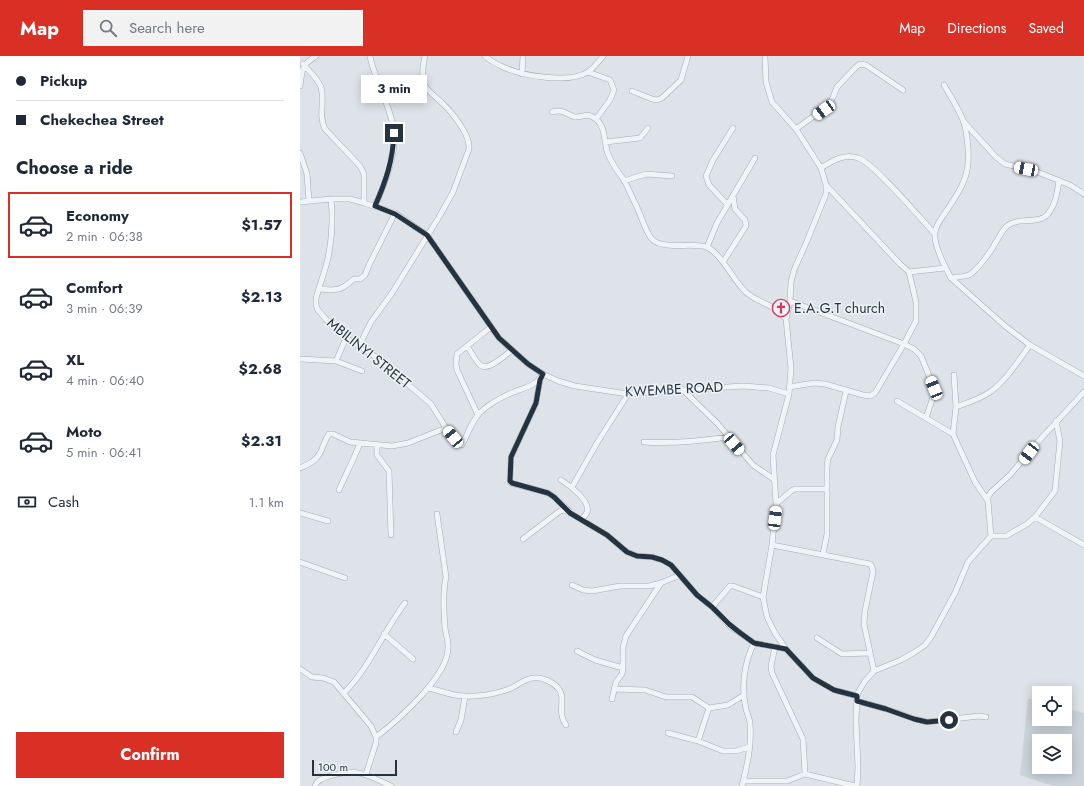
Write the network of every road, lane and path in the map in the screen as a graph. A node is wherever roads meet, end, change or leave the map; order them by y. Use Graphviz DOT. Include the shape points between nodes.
graph roads {
  1 [pos="316,56"];
  2 [pos="370,56"];
  3 [pos="425,56"];
  4 [pos="485,56"];
  5 [pos="523,56"];
  6 [pos="604,56"];
  7 [pos="688,56"];
  8 [pos="765,56"];
  9 [pos="303,64"];
  10 [pos="588,72"];
  11 [pos="522,74"];
  12 [pos="944,85"];
  13 [pos="300,86"];
  14 [pos="903,90"];
  15 [pos="632,91"];
  16 [pos="552,112"];
  17 [pos="596,119"];
  18 [pos="964,122"];
  19 [pos="648,128"];
  20 [pos="733,128"];
  21 [pos="796,130"];
  22 [pos="605,142"];
  23 [pos="300,153"];
  24 [pos="755,158"];
  25 [pos="821,168"];
  26 [pos="672,176"];
  27 [pos="624,181"];
  28 [pos="1059,181"];
  29 [pos="826,185"];
  30 [pos="1084,194"];
  31 [pos="733,195"];
  32 [pos="332,199"];
  33 [pos="309,201"];
  34 [pos="300,202"];
  35 [pos="364,203"];
  36 [pos="727,204"];
  37 [pos="375,206"];
  38 [pos="395,214"];
  39 [pos="934,233"];
  40 [pos="427,235"];
  41 [pos="707,247"];
  42 [pos="723,262"];
  43 [pos="945,268"];
  44 [pos="909,272"];
  45 [pos="951,278"];
  46 [pos="319,288"];
  47 [pos="790,301"];
  48 [pos="786,319"];
  49 [pos="491,327"];
  50 [pos="346,338"];
  51 [pos="904,344"];
  52 [pos="1030,345"];
  53 [pos="359,346"];
  54 [pos="467,346"];
  55 [pos="512,350"];
  56 [pos="300,359"];
  57 [pos="336,361"];
  58 [pos="362,371"];
  59 [pos="543,374"];
  60 [pos="954,375"];
  61 [pos="1084,376"];
  62 [pos="540,380"];
  63 [pos="789,387"];
  64 [pos="682,389"];
  65 [pos="846,391"];
  66 [pos="1084,392"];
  67 [pos="628,394"];
  68 [pos="789,394"];
  69 [pos="897,401"];
  70 [pos="956,407"];
  71 [pos="478,414"];
  72 [pos="926,418"];
  73 [pos="1056,421"];
  74 [pos="446,428"];
  75 [pos="953,434"];
  76 [pos="729,437"];
  77 [pos="644,442"];
  78 [pos="360,443"];
  79 [pos="377,445"];
  80 [pos="300,468"];
  81 [pos="561,480"];
  82 [pos="775,480"];
  83 [pos="572,487"];
  84 [pos="826,489"];
  85 [pos="339,490"];
  86 [pos="988,501"];
  87 [pos="776,504"];
  88 [pos="300,512"];
  89 [pos="570,513"];
  90 [pos="437,514"];
  91 [pos="1035,517"];
  92 [pos="581,520"];
  93 [pos="328,521"];
  94 [pos="391,535"];
  95 [pos="991,536"];
  96 [pos="523,539"];
  97 [pos="772,545"];
  98 [pos="1084,545"];
  99 [pos="823,554"];
  100 [pos="300,562"];
  101 [pos="680,575"];
  102 [pos="345,578"];
  103 [pos="661,583"];
  104 [pos="572,586"];
  105 [pos="763,597"];
  106 [pos="405,603"];
  107 [pos="712,607"];
  108 [pos="384,634"];
  109 [pos="817,638"];
  110 [pos="754,643"];
  111 [pos="775,646"];
  112 [pos="786,649"];
  113 [pos="577,651"];
  114 [pos="869,653"];
  115 [pos="414,659"];
  116 [pos="623,668"];
  117 [pos="300,669"];
  118 [pos="874,671"];
  119 [pos="428,688"];
  120 [pos="614,689"];
  121 [pos="344,693"];
  122 [pos="744,695"];
  123 [pos="465,696"];
  124 [pos="857,698"];
  125 [pos="612,699"];
  126 [pos="709,708"];
  127 [pos="986,717"];
  128 [pos="566,725"];
  129 [pos="456,732"];
  130 [pos="668,733"];
  131 [pos="376,737"];
  132 [pos="698,741"];
  133 [pos="749,747"];
  134 [pos="366,774"];
  135 [pos="805,774"];
  136 [pos="743,783"];
  137 [pos="315,786"];
  138 [pos="391,786"];
  139 [pos="856,786"];
  1 -- 9 [label="street"];
  2 -- 37 [label="street" via="394,133 391,161 385,184"];
  3 -- 40 [label="street" via="422,72 424,84 458,122 470,145 453,192"];
  4 -- 11 [label="street" via="500,66"];
  5 -- 11 [label="street"];
  6 -- 10 [label="street"];
  7 -- 15 [label="street" via="681,80 662,98 652,99"];
  8 -- 21 [label="street" via="766,82 772,102"];
  9 -- 13 [label="street"];
  9 -- 35 [label="street" via="321,87 321,117 325,129 360,166 364,174"];
  10 -- 11 [label="street" via="568,78"];
  10 -- 17 [label="street" via="610,80 614,90"];
  12 -- 18 [label="street"];
  14 -- 21 [label="street" via="866,64 860,64 837,87 829,105"];
  16 -- 17 [label="street" via="560,110 576,117 587,115"];
  17 -- 22 [label="street" via="603,129"];
  18 -- 28 [label="street" via="1005,164 1035,171"];
  18 -- 39 [label="street" via="968,149 965,178"];
  19 -- 22 [label="street" via="640,138"];
  20 -- 36 [label="street" via="706,176 709,185"];
  21 -- 25 [label="street"];
  22 -- 27 [label="street" via="611,159"];
  23 -- 33 [label="street" via="307,174"];
  24 -- 31 [label="street"];
  25 -- 29 [label="street"];
  25 -- 39 [label="street" via="838,158 858,158 866,162"];
  26 -- 27 [label="street" via="646,174"];
  27 -- 41 [label="street" via="654,241 667,245"];
  28 -- 30 [label="street"];
  28 -- 45 [label="street" via="1054,204 1046,215 1011,223 974,271"];
  29 -- 44 [label="street"];
  29 -- 47 [label="street" via="826,194 794,270"];
  31 -- 36 [label="street"];
  31 -- 42 [label="street" via="735,209 745,220 746,226"];
  32 -- 33 [label="street, KWEMBE ROAD"];
  32 -- 35 [label="street, KWEMBE ROAD" via="350,199"];
  32 -- 46 [label="street, MBILINYI STREET" via="331,241"];
  33 -- 34 [label="street, KWEMBE ROAD"];
  35 -- 37 [label="street, KWEMBE ROAD"];
  36 -- 41 [label="street"];
  37 -- 38 [label="street, KWEMBE ROAD"];
  38 -- 40 [label="street, KWEMBE ROAD"];
  38 -- 46 [label="street" via="365,275 339,289"];
  39 -- 43 [label="street"];
  40 -- 49 [label="street, KWEMBE ROAD"];
  40 -- 53 [label="street" via="371,322"];
  41 -- 42 [label="street"];
  42 -- 48 [label="street" via="747,294 771,306"];
  43 -- 44 [label="street"];
  43 -- 45 [label="street"];
  44 -- 51 [label="street" via="916,302 916,321"];
  45 -- 52 [label="street"];
  46 -- 50 [label="street, MBILINYI STREET" via="316,300 318,310"];
  47 -- 48 [label="street"];
  47 -- 51 [label="street"];
  48 -- 63 [label="street" via="791,368"];
  49 -- 54 [label="street"];
  49 -- 55 [label="street, KWEMBE ROAD"];
  50 -- 53 [label="street, MBILINYI STREET"];
  50 -- 57 [label="street"];
  51 -- 65 [label="street" via="875,394 870,396"];
  51 -- 72 [label="street" via="921,356 934,388"];
  52 -- 61 [label="street"];
  52 -- 70 [label="street" via="995,388"];
  53 -- 74 [label="street, MBILINYI STREET" via="426,398"];
  54 -- 55 [label="street" via="484,367 490,367"];
  54 -- 71 [label="street" via="458,354 456,364"];
  55 -- 59 [label="street, KWEMBE ROAD"];
  56 -- 57 [label="street"];
  57 -- 58 [label="street"];
  59 -- 62 [label="street"];
  59 -- 67 [label="street, KWEMBE ROAD" via="575,386"];
  60 -- 70 [label="street"];
  62 -- 71 [label="street" via="497,400"];
  62 -- 89 [label="street" via="536,403 511,457 510,481 548,493"];
  63 -- 65 [label="street" via="814,383"];
  63 -- 68 [label="street"];
  64 -- 67 [label="street, KWEMBE ROAD"];
  64 -- 68 [label="street, KWEMBE ROAD" via="742,386 769,388"];
  64 -- 76 [label="street"];
  65 -- 84 [label="street" via="837,440 828,459"];
  66 -- 73 [label="street"];
  67 -- 83 [label="street"];
  68 -- 82 [label="street" via="774,447"];
  69 -- 72 [label="street"];
  70 -- 75 [label="street"];
  71 -- 74 [label="street, MBILINYI STREET" via="462,445"];
  72 -- 75 [label="street"];
  73 -- 86 [label="street" via="1010,475 991,492"];
  73 -- 91 [label="street" via="1060,441 1054,491"];
  74 -- 79 [label="street" via="401,445"];
  75 -- 86 [label="street" via="975,482"];
  76 -- 77 [label="street" via="668,443"];
  76 -- 82 [label="street" via="753,465"];
  78 -- 79 [label="street"];
  78 -- 80 [label="street" via="329,434 317,460"];
  78 -- 85 [label="street"];
  79 -- 94 [label="street" via="377,455 389,471"];
  81 -- 83 [label="street"];
  82 -- 87 [label="street"];
  83 -- 92 [label="street" via="587,506 587,513"];
  84 -- 87 [label="street" via="795,489"];
  84 -- 99 [label="street" via="826,534"];
  86 -- 95 [label="street"];
  87 -- 97 [label="street"];
  88 -- 93 [label="street"];
  89 -- 92 [label="street"];
  89 -- 96 [label="street" via="560,511"];
  90 -- 119 [label="street" via="446,577 445,628 448,651 438,674"];
  91 -- 95 [label="street" via="1028,524 1006,536"];
  91 -- 98 [label="street"];
  92 -- 101 [label="street" via="607,535 627,552 662,560"];
  95 -- 118 [label="street" via="968,562 940,622 925,645 901,660"];
  97 -- 99 [label="street"];
  97 -- 105 [label="street"];
  99 -- 114 [label="street" via="870,564 872,568 864,611"];
  100 -- 102 [label="street"];
  101 -- 103 [label="street"];
  101 -- 107 [label="street" via="697,595"];
  103 -- 104 [label="street" via="592,591"];
  103 -- 116 [label="street" via="626,636 622,653"];
  105 -- 107 [label="street" via="730,586"];
  105 -- 112 [label="street" via="767,617"];
  106 -- 108 [label="street"];
  107 -- 110 [label="street"];
  108 -- 115 [label="street"];
  108 -- 121 [label="street" via="367,664"];
  109 -- 114 [label="street" via="842,654"];
  110 -- 111 [label="street"];
  110 -- 122 [label="street" via="746,666"];
  111 -- 112 [label="street"];
  111 -- 135 [label="street" via="772,672 802,740"];
  112 -- 124 [label="street" via="813,678 834,690"];
  113 -- 116 [label="street" via="595,660"];
  114 -- 118 [label="street"];
  116 -- 120 [label="street"];
  117 -- 121 [label="street" via="312,677 334,682"];
  118 -- 124 [label="street" via="865,681"];
  119 -- 123 [label="street"];
  119 -- 131 [label="street" via="390,727"];
  120 -- 125 [label="street"];
  120 -- 126 [label="street" via="645,690 666,697 692,697"];
  121 -- 131 [label="street" via="371,726"];
  122 -- 126 [label="street" via="728,705"];
  122 -- 133 [label="street" via="750,724"];
  123 -- 128 [label="street" via="499,692 525,680 543,679 553,682 560,690 561,718"];
  123 -- 129 [label="street"];
  124 -- 127 [label="street" via="927,722"];
  124 -- 139 [label="street"];
  126 -- 132 [label="street"];
  130 -- 132 [label="street"];
  131 -- 134 [label="street"];
  132 -- 133 [label="street" via="723,751"];
  133 -- 136 [label="street"];
  134 -- 137 [label="street" via="352,772 332,776 316,782"];
  134 -- 138 [label="street"];
  135 -- 136 [label="street" via="786,781"];
  135 -- 139 [label="street"];
}
